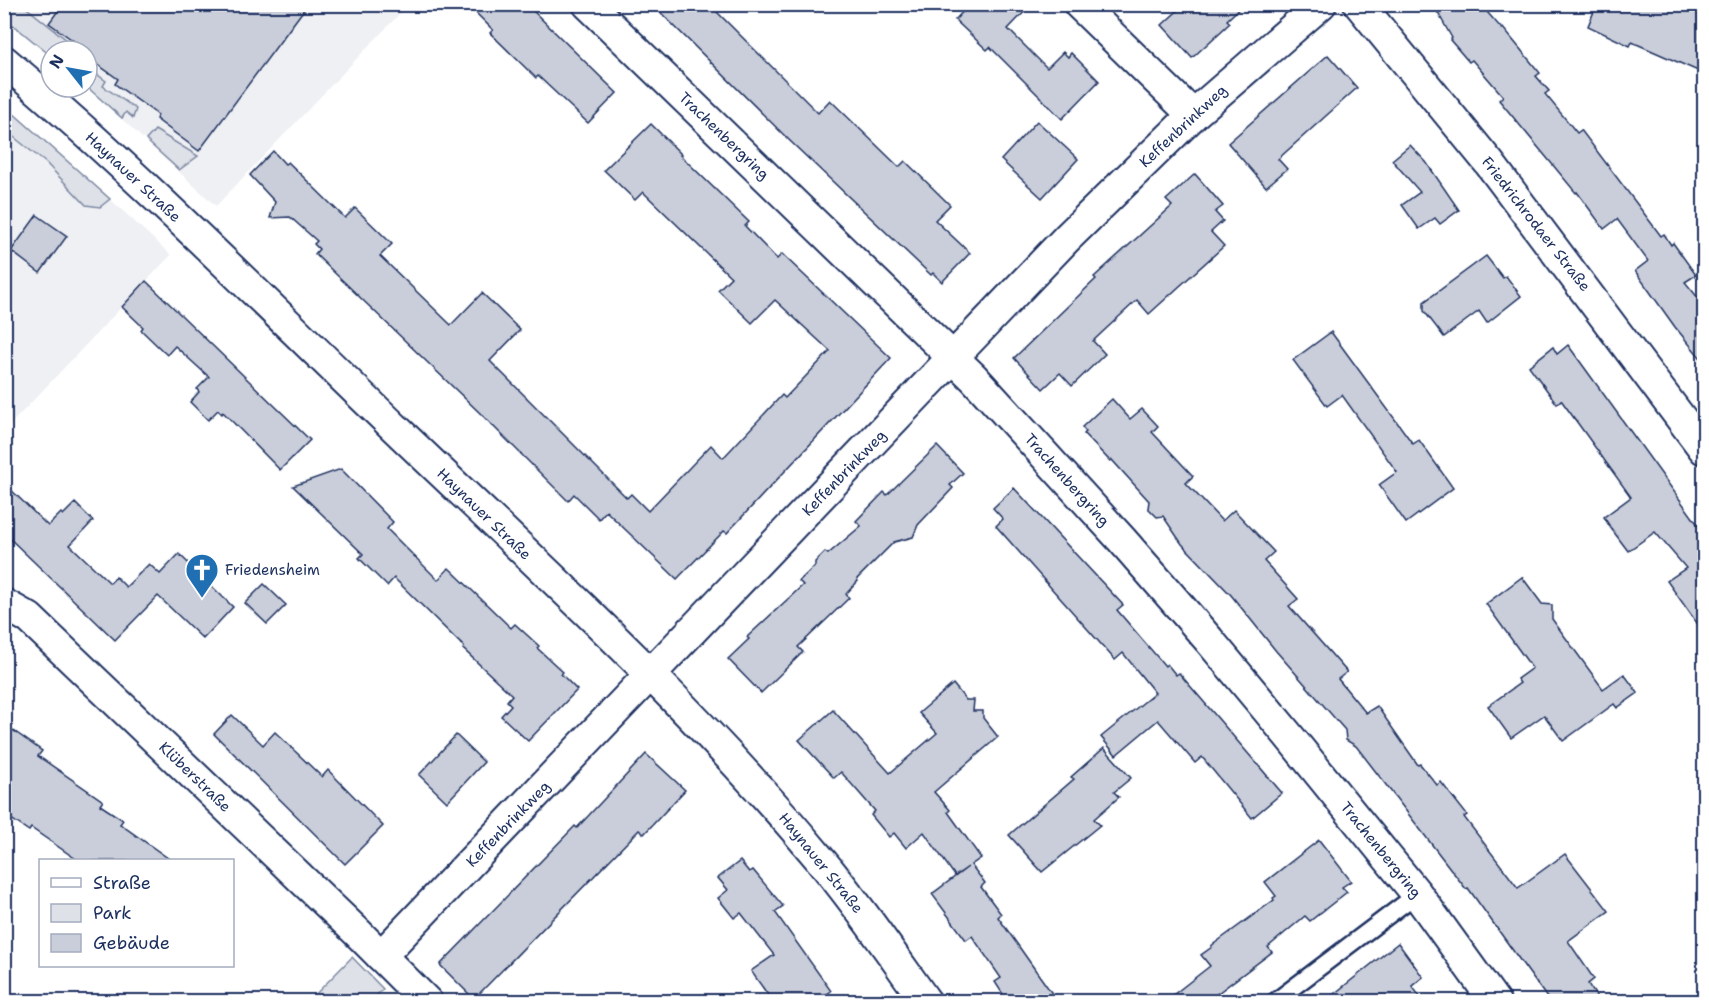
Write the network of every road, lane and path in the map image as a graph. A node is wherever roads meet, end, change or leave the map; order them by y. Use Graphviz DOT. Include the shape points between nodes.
graph roads {
  1 [pos="588,4"];
  2 [pos="1079,4"];
  3 [pos="1321,4"];
  4 [pos="1359,4"];
  5 [pos="4,61"];
  6 [pos="1193,115"];
  7 [pos="954,358"];
  8 [pos="1704,448"];
  9 [pos="4,604"];
  10 [pos="651,674"];
  11 [pos="1417,894"];
  12 [pos="381,956"];
  13 [pos="427,1002"];
  14 [pos="926,1002"];
  15 [pos="1274,1002"];
  16 [pos="1494,1002"];
  1 -- 7 [label="street, Trachenbergring"];
  2 -- 6 [label="street"];
  3 -- 6 [label="street, Keffenbrinkweg"];
  4 -- 8 [label="street, Friedrichrodaer Straße" via="1490,164"];
  5 -- 10 [label="street, Haynauer Straße" via="166,208"];
  6 -- 7 [label="street, Keffenbrinkweg" via="1085,220"];
  7 -- 10 [label="street, Keffenbrinkweg"];
  7 -- 11 [label="street, Trachenbergring" via="1209,639"];
  9 -- 12 [label="street, Klüberstraße" via="29,618"];
  10 -- 12 [label="street, Keffenbrinkweg"];
  10 -- 14 [label="street, Haynauer Straße" via="822,860"];
  11 -- 15 [label="lane"];
  11 -- 16 [label="street, Trachenbergring"];
  12 -- 13 [label="street, Klüberstraße"];
}
